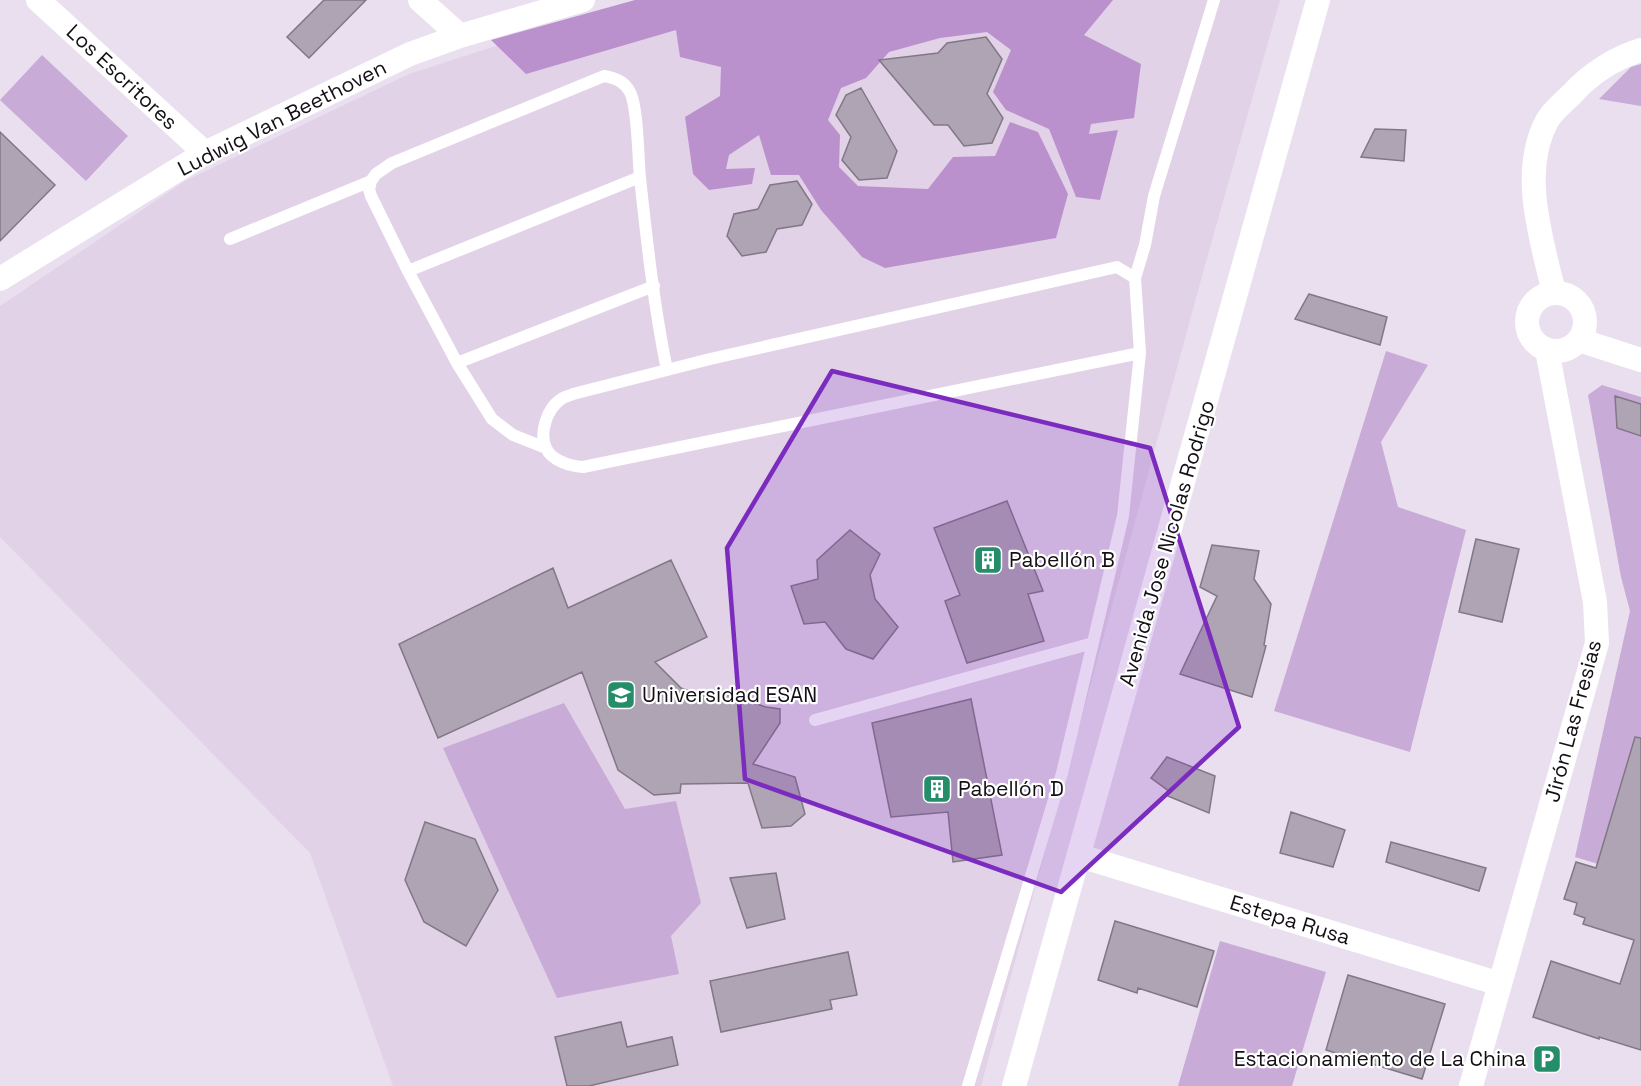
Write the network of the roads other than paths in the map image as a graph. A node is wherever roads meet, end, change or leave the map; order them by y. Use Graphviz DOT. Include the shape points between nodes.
graph roads {
  1 [pos="38,0"];
  2 [pos="420,0"];
  3 [pos="584,0"];
  4 [pos="1214,0"];
  5 [pos="1318,0"];
  6 [pos="460,36"];
  7 [pos="1641,50"];
  8 [pos="206,153"];
  9 [pos="640,177"];
  10 [pos="371,181"];
  11 [pos="230,239"];
  12 [pos="408,271"];
  13 [pos="1135,278"];
  14 [pos="0,279"];
  15 [pos="654,286"];
  16 [pos="1554,293"];
  17 [pos="1579,339"];
  18 [pos="1547,350"];
  19 [pos="1140,353"];
  20 [pos="1641,360"];
  21 [pos="457,363"];
  22 [pos="667,370"];
  23 [pos="546,448"];
  24 [pos="1093,643"];
  25 [pos="814,720"];
  26 [pos="1080,856"];
  27 [pos="1500,984"];
  28 [pos="968,1086"];
  29 [pos="1014,1086"];
  30 [pos="1471,1086"];
  1 -- 8 [label="street, Los Escritores"];
  2 -- 6 [label="street"];
  3 -- 6 [label="street, Ludwig Van Beethoven"];
  4 -- 13 [label="lane" via="1154,196"];
  5 -- 26 [label="street, Avenida Jose Nicolas Rodrigo"];
  6 -- 8 [label="street, Ludwig Van Beethoven" via="410,54"];
  7 -- 16 [label="street" via="1622,56 1580,85 1547,120 1536,150 1534,186"];
  8 -- 14 [label="street, Ludwig Van Beethoven"];
  9 -- 10 [label="lane" via="633,99 623,82 604,76 392,164"];
  9 -- 12 [label="lane"];
  9 -- 15 [label="lane"];
  10 -- 11 [label="lane"];
  10 -- 12 [label="lane" via="371,196"];
  12 -- 21 [label="lane"];
  13 -- 19 [label="lane"];
  13 -- 22 [label="lane" via="1117,267"];
  15 -- 21 [label="lane"];
  15 -- 22 [label="lane"];
  16 -- 17 [label="street" via="1571,298 1583,313"];
  16 -- 18 [label="street" via="1536,301 1527,318 1532,337"];
  17 -- 18 [label="street" via="1565,350"];
  17 -- 20 [label="street"];
  18 -- 27 [label="street, Jirón Las Fresias" via="1595,602 1597,643"];
  19 -- 23 [label="lane" via="583,467 568,466"];
  19 -- 24 [label="lane" via="1123,516"];
  21 -- 23 [label="lane" via="492,419 513,435"];
  22 -- 23 [label="lane" via="559,400 543,429"];
  24 -- 25 [label="lane"];
  24 -- 28 [label="lane" via="1062,773"];
  26 -- 27 [label="street, Estepa Rusa"];
  26 -- 29 [label="street, Avenida Jose Nicolas Rodrigo"];
  27 -- 30 [label="street, Jirón Las Fresias"];
}
